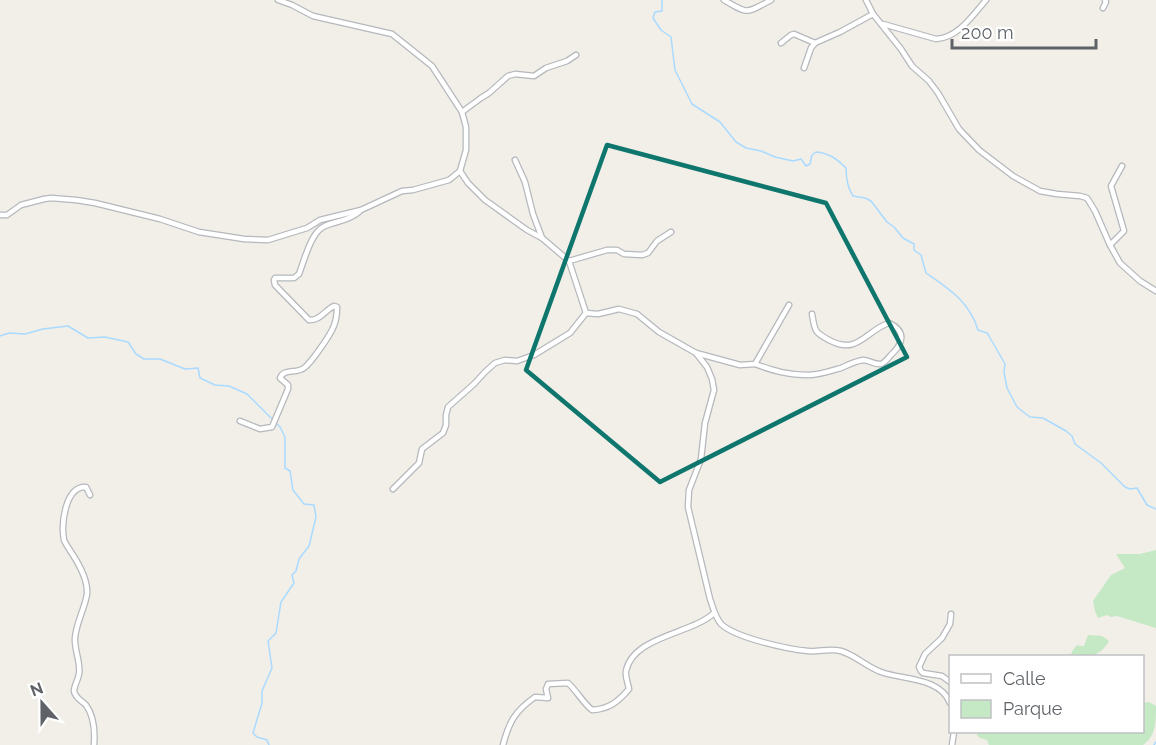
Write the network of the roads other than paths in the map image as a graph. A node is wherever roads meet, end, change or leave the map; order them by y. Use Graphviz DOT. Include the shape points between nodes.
graph roads {
  1 [pos="278,0"];
  2 [pos="724,0"];
  3 [pos="771,0"];
  4 [pos="866,0"];
  5 [pos="986,0"];
  6 [pos="1105,0"];
  7 [pos="1102,8"];
  8 [pos="873,14"];
  9 [pos="882,23"];
  10 [pos="781,43"];
  11 [pos="815,43"];
  12 [pos="576,55"];
  13 [pos="804,68"];
  14 [pos="462,112"];
  15 [pos="515,160"];
  16 [pos="1122,166"];
  17 [pos="460,171"];
  18 [pos="361,210"];
  19 [pos="0,215"];
  20 [pos="671,232"];
  21 [pos="542,238"];
  22 [pos="1110,245"];
  23 [pos="569,261"];
  24 [pos="1156,291"];
  25 [pos="789,305"];
  26 [pos="586,313"];
  27 [pos="812,314"];
  28 [pos="696,353"];
  29 [pos="755,364"];
  30 [pos="240,421"];
  31 [pos="393,489"];
  32 [pos="90,495"];
  33 [pos="714,613"];
  34 [pos="951,614"];
  35 [pos="949,681"];
  36 [pos="949,700"];
  37 [pos="94,745"];
  38 [pos="503,745"];
  1 -- 14 [label="street" via="313,16 392,34 432,66"];
  2 -- 3 [label="street" via="744,11"];
  4 -- 8 [label="street"];
  5 -- 9 [label="street" via="960,28 944,38"];
  6 -- 7 [label="street"];
  8 -- 9 [label="street"];
  8 -- 11 [label="street"];
  9 -- 22 [label="street" via="912,66 938,93 959,129 979,150 1040,191 1087,198"];
  10 -- 11 [label="street" via="794,34"];
  11 -- 13 [label="street"];
  12 -- 14 [label="street" via="534,76 508,76"];
  14 -- 17 [label="street" via="466,150"];
  15 -- 21 [label="street"];
  16 -- 22 [label="street" via="1111,186 1124,231"];
  17 -- 18 [label="street" via="449,180 402,191"];
  17 -- 21 [label="street" via="485,200"];
  18 -- 19 [label="street" via="320,220 268,240 199,232 75,200 44,199"];
  18 -- 30 [label="street" via="350,219 315,233 299,274 274,280 309,320 334,306 337,314 333,329 304,368 281,374 288,389 272,427 260,429"];
  20 -- 23 [label="street" via="642,255 607,250"];
  21 -- 23 [label="street"];
  22 -- 24 [label="street" via="1120,263"];
  23 -- 26 [label="street"];
  25 -- 29 [label="street"];
  26 -- 28 [label="street" via="619,309 637,314"];
  26 -- 31 [label="street" via="570,333 534,355 495,363 485,372 447,407 443,433 422,448 419,463"];
  27 -- 29 [label="street" via="817,333 839,346 853,345 889,323 897,327 902,339 881,364 857,361 812,375 783,374"];
  28 -- 29 [label="street" via="740,365"];
  28 -- 33 [label="street" via="707,367 714,390 688,507"];
  32 -- 37 [label="street" via="86,486 75,489 69,498 63,527 65,542 86,586 74,641 80,663 74,690 91,714"];
  33 -- 36 [label="street" via="721,624 739,635 808,651 842,651 880,672 933,686"];
  33 -- 38 [label="street" via="644,646 626,671 629,689 613,705 592,710 568,683 548,684 548,698 535,697 511,720"];
  34 -- 35 [label="street" via="942,638 925,654 919,667 923,673"];
}
